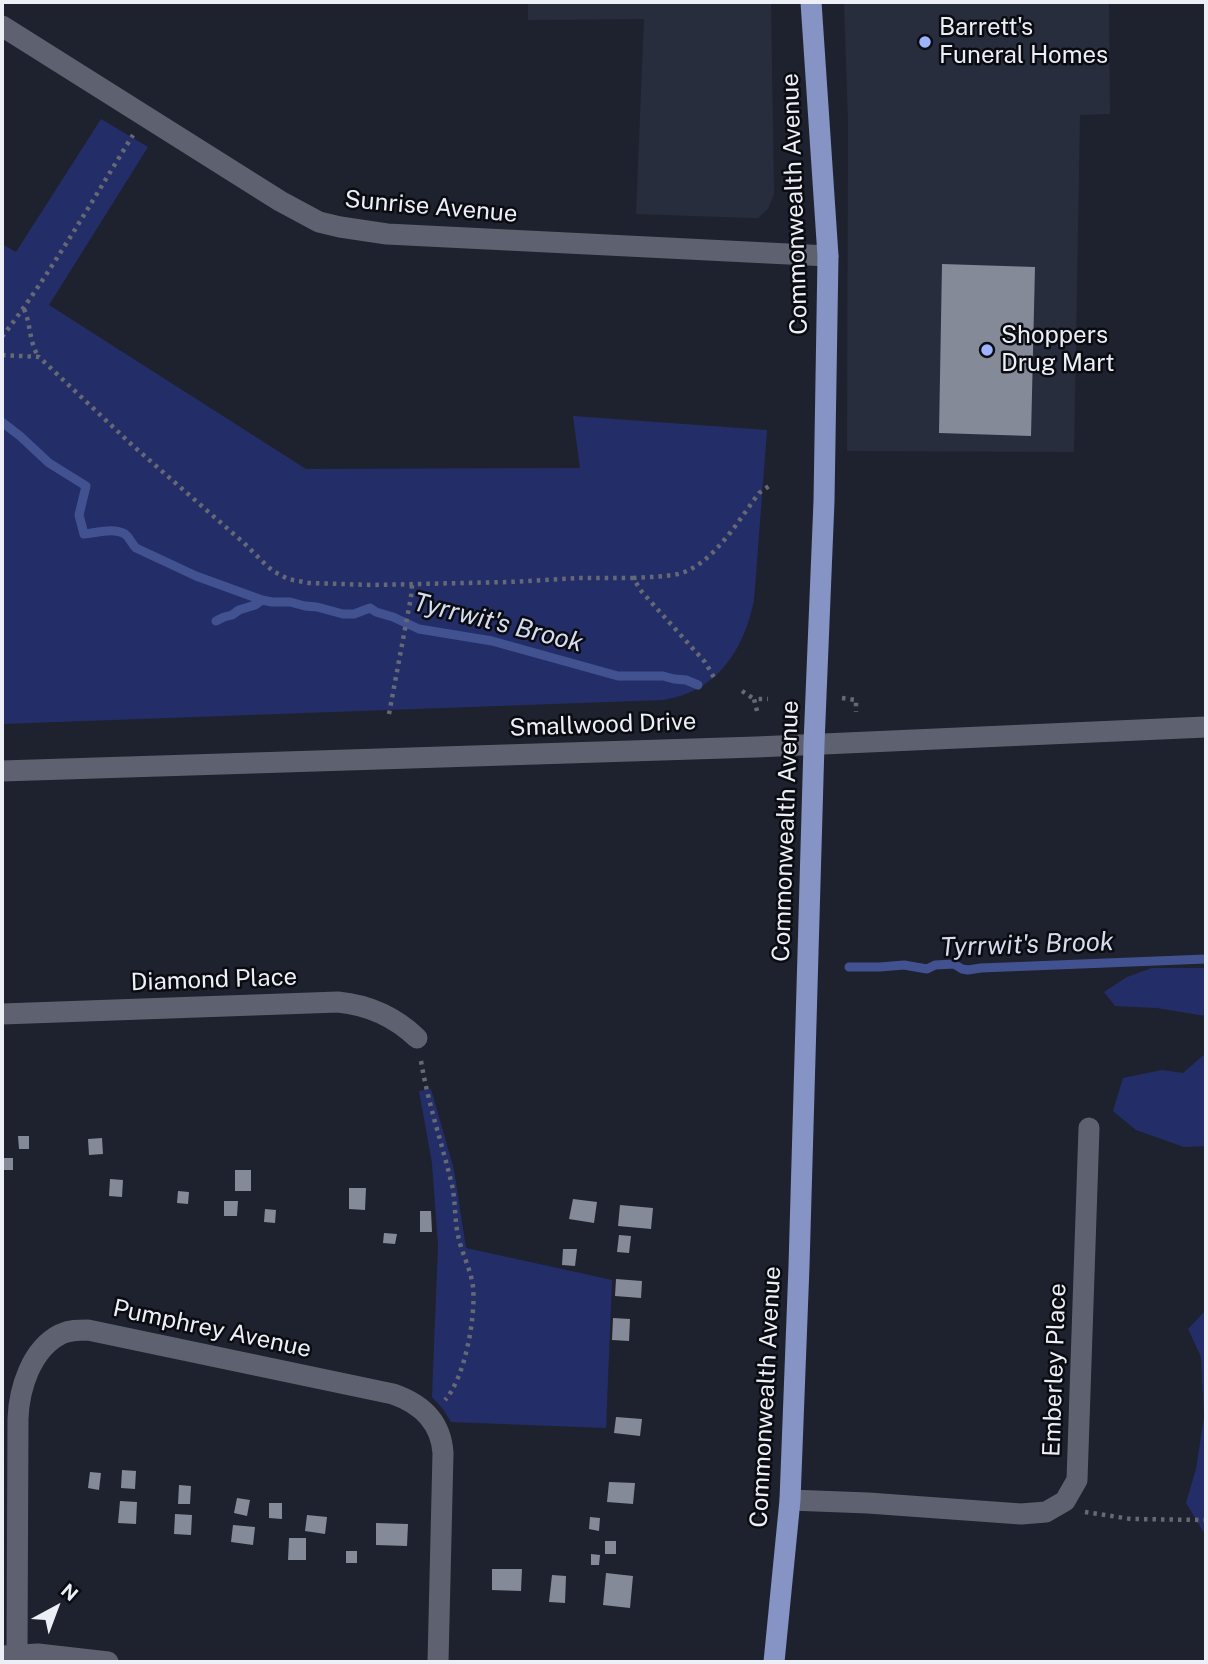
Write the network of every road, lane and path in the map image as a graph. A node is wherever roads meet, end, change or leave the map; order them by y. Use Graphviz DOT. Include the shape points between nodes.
graph roads {
  1 [pos="811,2"];
  2 [pos="2,26"];
  3 [pos="145,116"];
  4 [pos="828,256"];
  5 [pos="24,309"];
  6 [pos="2,337"];
  7 [pos="2,355"];
  8 [pos="39,357"];
  9 [pos="769,486"];
  10 [pos="633,578"];
  11 [pos="412,585"];
  12 [pos="716,681"];
  13 [pos="743,691"];
  14 [pos="860,694"];
  15 [pos="842,698"];
  16 [pos="754,699"];
  17 [pos="768,699"];
  18 [pos="856,700"];
  19 [pos="757,710"];
  20 [pos="856,712"];
  21 [pos="389,714"];
  22 [pos="1206,727"];
  23 [pos="814,744"];
  24 [pos="2,771"];
  25 [pos="2,1014"];
  26 [pos="418,1038"];
  27 [pos="1089,1128"];
  28 [pos="428,1413"];
  29 [pos="790,1500"];
  30 [pos="1065,1501"];
  31 [pos="1206,1520"];
  32 [pos="10,1655"];
  33 [pos="108,1662"];
  34 [pos="438,1662"];
  35 [pos="774,1662"];
  1 -- 4 [label="main road, Commonwealth Avenue"];
  2 -- 3 [label="street, Sunrise Avenue"];
  3 -- 4 [label="street, Sunrise Avenue" via="300,212 340,227 387,234"];
  3 -- 5 [label="path"];
  4 -- 23 [label="main road, Commonwealth Avenue"];
  5 -- 6 [label="path"];
  5 -- 8 [label="path"];
  7 -- 8 [label="path"];
  8 -- 11 [label="path" via="280,575 309,583"];
  9 -- 10 [label="path" via="697,566 671,575"];
  10 -- 11 [label="path"];
  10 -- 12 [label="path"];
  11 -- 21 [label="path"];
  13 -- 16 [label="path"];
  14 -- 18 [label="path"];
  15 -- 18 [label="path"];
  16 -- 17 [label="path"];
  16 -- 19 [label="path"];
  18 -- 20 [label="path"];
  22 -- 23 [label="street, Smallwood Drive"];
  23 -- 24 [label="street, Smallwood Drive"];
  23 -- 29 [label="main road, Commonwealth Avenue"];
  25 -- 26 [label="street, Diamond Place" via="338,1002 381,1013"];
  26 -- 28 [label="path" via="426,1091 452,1183 459,1242 473,1287 471,1324 457,1382 445,1400"];
  27 -- 30 [label="street, Emberley Place" via="1077,1480"];
  28 -- 32 [label="street, Pumphrey Avenue" via="393,1394 88,1330 60,1335 27,1373 19,1404"];
  28 -- 34 [label="street" via="440,1432 443,1453"];
  29 -- 30 [label="street" via="1021,1514 1046,1512"];
  29 -- 35 [label="main road, Commonwealth Avenue"];
  30 -- 31 [label="path" via="1085,1513"];
  32 -- 33 [label="street"];
}
